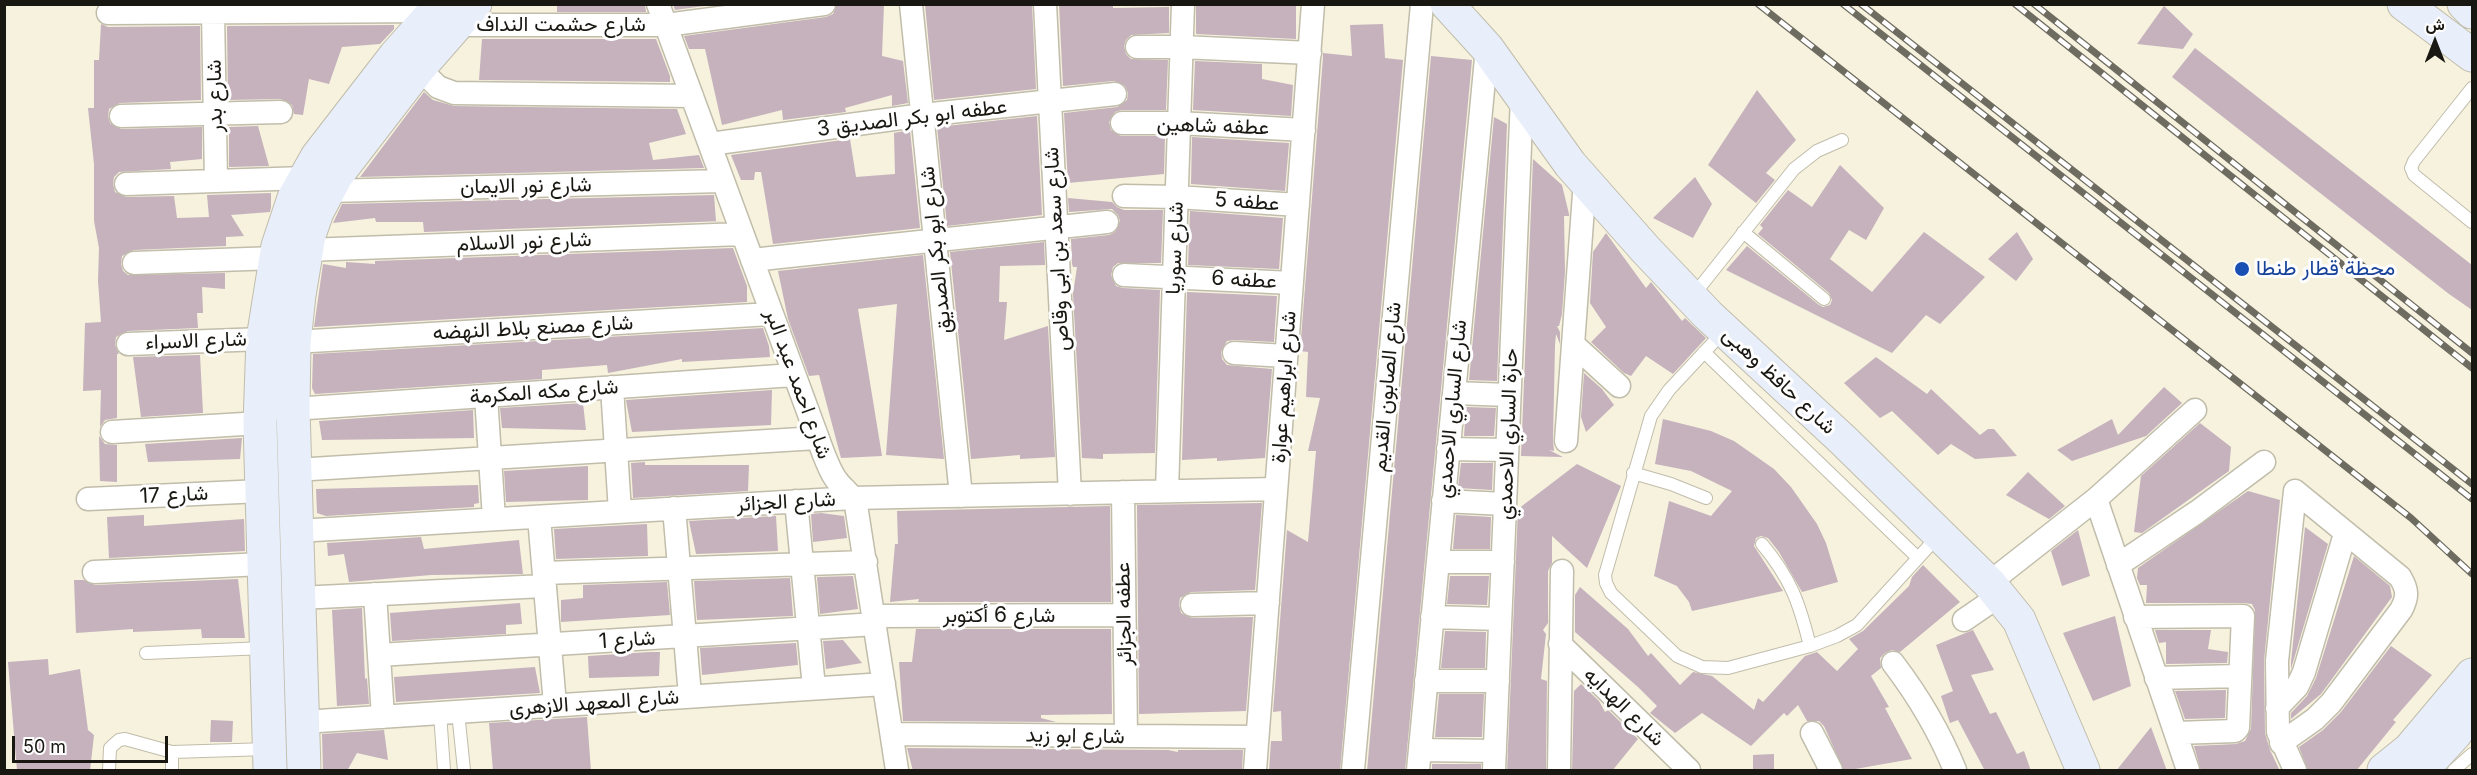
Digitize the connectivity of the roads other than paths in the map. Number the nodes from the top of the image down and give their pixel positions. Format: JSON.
{"nodes":[{"id":1,"x":824,"y":4,"type":"edge"},
{"id":2,"x":911,"y":4,"type":"edge"},
{"id":3,"x":1045,"y":4,"type":"edge"},
{"id":4,"x":1183,"y":4,"type":"edge"},
{"id":5,"x":1313,"y":4,"type":"edge"},
{"id":6,"x":1422,"y":4,"type":"edge"},
{"id":7,"x":2404,"y":4,"type":"edge"},
{"id":8,"x":2464,"y":4,"type":"edge"},
{"id":9,"x":452,"y":11,"type":"edge"},
{"id":10,"x":213,"y":12,"type":"junction"},
{"id":11,"x":2472,"y":12,"type":"edge"},
{"id":12,"x":108,"y":13,"type":"dead end"},
{"id":13,"x":662,"y":15,"type":"edge"},
{"id":14,"x":1464,"y":21,"type":"edge"},
{"id":15,"x":1182,"y":46,"type":"junction"},
{"id":16,"x":1137,"y":47,"type":"dead end"},
{"id":17,"x":1310,"y":53,"type":"junction"},
{"id":18,"x":2472,"y":55,"type":"edge"},
{"id":19,"x":419,"y":68,"type":"junction"},
{"id":20,"x":2472,"y":88,"type":"edge"},
{"id":21,"x":1115,"y":94,"type":"dead end"},
{"id":22,"x":692,"y":96,"type":"junction"},
{"id":23,"x":1522,"y":97,"type":"junction"},
{"id":24,"x":1050,"y":101,"type":"junction"},
{"id":25,"x":281,"y":112,"type":"dead end"},
{"id":26,"x":215,"y":114,"type":"junction"},
{"id":27,"x":923,"y":115,"type":"junction"},
{"id":28,"x":121,"y":116,"type":"dead end"},
{"id":29,"x":1122,"y":123,"type":"dead end"},
{"id":30,"x":1179,"y":123,"type":"junction"},
{"id":31,"x":1304,"y":130,"type":"junction"},
{"id":32,"x":1842,"y":140,"type":"dead end"},
{"id":33,"x":710,"y":144,"type":"junction"},
{"id":34,"x":216,"y":180,"type":"junction"},
{"id":35,"x":1585,"y":180,"type":"junction"},
{"id":36,"x":723,"y":181,"type":"junction"},
{"id":37,"x":126,"y":184,"type":"dead end"},
{"id":38,"x":317,"y":184,"type":"junction"},
{"id":39,"x":1124,"y":196,"type":"dead end"},
{"id":40,"x":1177,"y":197,"type":"junction"},
{"id":41,"x":1298,"y":205,"type":"junction"},
{"id":42,"x":1107,"y":222,"type":"dead end"},
{"id":43,"x":2472,"y":222,"type":"edge"},
{"id":44,"x":1056,"y":227,"type":"junction"},
{"id":45,"x":1743,"y":232,"type":"junction"},
{"id":46,"x":742,"y":234,"type":"junction"},
{"id":47,"x":935,"y":240,"type":"junction"},
{"id":48,"x":291,"y":254,"type":"junction"},
{"id":49,"x":752,"y":261,"type":"junction"},
{"id":50,"x":134,"y":263,"type":"dead end"},
{"id":51,"x":1124,"y":275,"type":"dead end"},
{"id":52,"x":1174,"y":276,"type":"junction"},
{"id":53,"x":1292,"y":283,"type":"junction"},
{"id":54,"x":1692,"y":298,"type":"junction"},
{"id":55,"x":1824,"y":299,"type":"dead end"},
{"id":56,"x":771,"y":314,"type":"junction"},
{"id":57,"x":279,"y":340,"type":"junction"},
{"id":58,"x":1715,"y":341,"type":"junction"},
{"id":59,"x":128,"y":344,"type":"dead end"},
{"id":60,"x":1573,"y":344,"type":"junction"},
{"id":61,"x":1234,"y":353,"type":"dead end"},
{"id":62,"x":1286,"y":356,"type":"junction"},
{"id":63,"x":794,"y":375,"type":"junction"},
{"id":64,"x":1619,"y":386,"type":"dead end"},
{"id":65,"x":612,"y":387,"type":"junction"},
{"id":66,"x":1454,"y":393,"type":"junction"},
{"id":67,"x":1509,"y":395,"type":"junction"},
{"id":68,"x":486,"y":396,"type":"junction"},
{"id":69,"x":293,"y":409,"type":"junction"},
{"id":70,"x":2195,"y":410,"type":"dead end"},
{"id":71,"x":260,"y":423,"type":"junction"},
{"id":72,"x":112,"y":432,"type":"dead end"},
{"id":73,"x":817,"y":438,"type":"junction"},
{"id":74,"x":1566,"y":441,"type":"dead end"},
{"id":75,"x":1449,"y":449,"type":"junction"},
{"id":76,"x":1507,"y":450,"type":"junction"},
{"id":77,"x":616,"y":451,"type":"junction"},
{"id":78,"x":490,"y":458,"type":"junction"},
{"id":79,"x":2264,"y":462,"type":"dead end"},
{"id":80,"x":295,"y":470,"type":"junction"},
{"id":81,"x":1633,"y":473,"type":"junction"},
{"id":82,"x":1276,"y":489,"type":"junction"},
{"id":83,"x":261,"y":491,"type":"junction"},
{"id":84,"x":1167,"y":491,"type":"junction"},
{"id":85,"x":1123,"y":492,"type":"junction"},
{"id":86,"x":1070,"y":494,"type":"junction"},
{"id":87,"x":961,"y":496,"type":"junction"},
{"id":88,"x":853,"y":498,"type":"junction"},
{"id":89,"x":1706,"y":498,"type":"dead end"},
{"id":90,"x":88,"y":499,"type":"dead end"},
{"id":91,"x":2096,"y":499,"type":"junction"},
{"id":92,"x":796,"y":501,"type":"junction"},
{"id":93,"x":1443,"y":501,"type":"junction"},
{"id":94,"x":1505,"y":504,"type":"junction"},
{"id":95,"x":674,"y":508,"type":"junction"},
{"id":96,"x":620,"y":512,"type":"junction"},
{"id":97,"x":539,"y":517,"type":"junction"},
{"id":98,"x":494,"y":519,"type":"junction"},
{"id":99,"x":297,"y":531,"type":"junction"},
{"id":100,"x":1940,"y":534,"type":"junction"},
{"id":101,"x":2345,"y":534,"type":"junction"},
{"id":102,"x":1762,"y":544,"type":"dead end"},
{"id":103,"x":1918,"y":558,"type":"junction"},
{"id":104,"x":866,"y":562,"type":"junction"},
{"id":105,"x":1438,"y":562,"type":"junction"},
{"id":106,"x":1503,"y":562,"type":"junction"},
{"id":107,"x":263,"y":564,"type":"junction"},
{"id":108,"x":802,"y":564,"type":"junction"},
{"id":109,"x":2118,"y":565,"type":"junction"},
{"id":110,"x":679,"y":569,"type":"junction"},
{"id":111,"x":1562,"y":571,"type":"dead end"},
{"id":112,"x":94,"y":573,"type":"dead end"},
{"id":113,"x":544,"y":579,"type":"junction"},
{"id":114,"x":1994,"y":589,"type":"junction"},
{"id":115,"x":375,"y":594,"type":"junction"},
{"id":116,"x":299,"y":598,"type":"junction"},
{"id":117,"x":1268,"y":603,"type":"junction"},
{"id":118,"x":1192,"y":605,"type":"dead end"},
{"id":119,"x":1124,"y":615,"type":"junction"},
{"id":120,"x":1432,"y":618,"type":"junction"},
{"id":121,"x":2135,"y":618,"type":"junction"},
{"id":122,"x":1500,"y":619,"type":"junction"},
{"id":123,"x":875,"y":620,"type":"junction"},
{"id":124,"x":1964,"y":620,"type":"dead end"},
{"id":125,"x":808,"y":628,"type":"junction"},
{"id":126,"x":685,"y":636,"type":"junction"},
{"id":127,"x":549,"y":645,"type":"junction"},
{"id":128,"x":1560,"y":645,"type":"junction"},
{"id":129,"x":1810,"y":646,"type":"junction"},
{"id":130,"x":300,"y":647,"type":"junction"},
{"id":131,"x":266,"y":648,"type":"junction"},
{"id":132,"x":146,"y":653,"type":"dead end"},
{"id":133,"x":379,"y":655,"type":"junction"},
{"id":134,"x":1893,"y":663,"type":"dead end"},
{"id":135,"x":2472,"y":675,"type":"edge"},
{"id":136,"x":2240,"y":676,"type":"junction"},
{"id":137,"x":2156,"y":678,"type":"junction"},
{"id":138,"x":1426,"y":681,"type":"junction"},
{"id":139,"x":1498,"y":681,"type":"junction"},
{"id":140,"x":884,"y":684,"type":"junction"},
{"id":141,"x":814,"y":688,"type":"junction"},
{"id":142,"x":690,"y":696,"type":"junction"},
{"id":143,"x":555,"y":705,"type":"junction"},
{"id":144,"x":2277,"y":708,"type":"junction"},
{"id":145,"x":2472,"y":710,"type":"edge"},
{"id":146,"x":449,"y":712,"type":"junction"},
{"id":147,"x":383,"y":717,"type":"junction"},
{"id":148,"x":303,"y":722,"type":"junction"},
{"id":149,"x":1812,"y":733,"type":"dead end"},
{"id":150,"x":2176,"y":733,"type":"junction"},
{"id":151,"x":893,"y":734,"type":"junction"},
{"id":152,"x":1126,"y":736,"type":"junction"},
{"id":153,"x":1257,"y":737,"type":"junction"},
{"id":154,"x":2281,"y":743,"type":"junction"},
{"id":155,"x":172,"y":752,"type":"junction"},
{"id":156,"x":2472,"y":754,"type":"edge"},
{"id":157,"x":269,"y":760,"type":"edge"},
{"id":158,"x":1419,"y":760,"type":"edge"},
{"id":159,"x":1495,"y":761,"type":"edge"},
{"id":160,"x":1948,"y":769,"type":"edge"},
{"id":161,"x":109,"y":771,"type":"edge"},
{"id":162,"x":172,"y":771,"type":"edge"},
{"id":163,"x":304,"y":771,"type":"edge"},
{"id":164,"x":444,"y":771,"type":"edge"},
{"id":165,"x":464,"y":771,"type":"edge"},
{"id":166,"x":897,"y":771,"type":"edge"},
{"id":167,"x":1255,"y":771,"type":"edge"},
{"id":168,"x":1353,"y":771,"type":"edge"},
{"id":169,"x":1559,"y":771,"type":"edge"},
{"id":170,"x":1689,"y":771,"type":"edge"},
{"id":171,"x":1831,"y":771,"type":"edge"},
{"id":172,"x":2084,"y":771,"type":"edge"},
{"id":173,"x":2188,"y":771,"type":"edge"},
{"id":174,"x":2295,"y":771,"type":"edge"},
{"id":175,"x":2384,"y":771,"type":"edge"},
{"id":176,"x":2422,"y":771,"type":"edge"},
{"id":177,"x":2454,"y":771,"type":"edge"}],
"edges":[{"from":1,"to":13,"type":"street","name":"شارع حشمت النداف"},
{"from":2,"to":27,"type":"street","name":"شارع ابو بكر الصديق"},
{"from":3,"to":24,"type":"street","name":"شارع سعد بن ابى وقاص"},
{"from":4,"to":15,"type":"street","name":"شارع سوريا"},
{"from":5,"to":17,"type":"street","name":"شارع ابراهيم عوارة"},
{"from":6,"to":168,"type":"street","name":"شارع الصابون القديم"},
{"from":7,"to":18,"type":"main road"},
{"from":8,"to":11,"type":"main road"},
{"from":9,"to":10,"type":"street","name":"شارع حشمت النداف"},
{"from":9,"to":13,"type":"street","name":"شارع حشمت النداف"},
{"from":9,"to":19,"type":"main road"},
{"from":9,"to":38,"type":"main road"},
{"from":10,"to":12,"type":"street","name":"شارع حشمت النداف"},
{"from":10,"to":26,"type":"street","name":"شارع بدر"},
{"from":13,"to":22,"type":"street","name":"شارع احمد عبد البر"},
{"from":14,"to":23,"type":"main road","name":"شارع حافظ وهبى"},
{"from":14,"to":66,"type":"street","name":"شارع الساري الاحمدي"},
{"from":15,"to":16,"type":"street"},
{"from":15,"to":17,"type":"street"},
{"from":15,"to":30,"type":"street","name":"شارع سوريا"},
{"from":17,"to":31,"type":"street","name":"شارع ابراهيم عوارة"},
{"from":19,"to":22,"type":"street"},
{"from":19,"to":38,"type":"main road"},
{"from":20,"to":43,"type":"lane"},
{"from":21,"to":24,"type":"street","name":"عطفه ابو بكر الصديق 3"},
{"from":22,"to":33,"type":"street","name":"شارع احمد عبد البر"},
{"from":23,"to":35,"type":"main road","name":"شارع حافظ وهبى"},
{"from":23,"to":67,"type":"street","name":"حارة الساري الاحمدي"},
{"from":24,"to":27,"type":"street","name":"عطفه ابو بكر الصديق 3"},
{"from":24,"to":44,"type":"street","name":"شارع سعد بن ابى وقاص"},
{"from":25,"to":26,"type":"street"},
{"from":26,"to":28,"type":"street"},
{"from":26,"to":34,"type":"street","name":"شارع بدر"},
{"from":27,"to":33,"type":"street","name":"عطفه ابو بكر الصديق 3"},
{"from":27,"to":47,"type":"street","name":"شارع ابو بكر الصديق"},
{"from":29,"to":30,"type":"street","name":"عطفه شاهين"},
{"from":30,"to":31,"type":"street","name":"عطفه شاهين"},
{"from":30,"to":40,"type":"street","name":"شارع سوريا"},
{"from":31,"to":41,"type":"street","name":"شارع ابراهيم عوارة"},
{"from":32,"to":45,"type":"lane"},
{"from":33,"to":36,"type":"street","name":"شارع احمد عبد البر"},
{"from":34,"to":37,"type":"street","name":"شارع نور الايمان"},
{"from":34,"to":38,"type":"street","name":"شارع نور الايمان"},
{"from":35,"to":54,"type":"main road","name":"شارع حافظ وهبى"},
{"from":35,"to":60,"type":"street"},
{"from":36,"to":38,"type":"street","name":"شارع نور الايمان"},
{"from":36,"to":46,"type":"street","name":"شارع احمد عبد البر"},
{"from":38,"to":48,"type":"main road"},
{"from":39,"to":40,"type":"street","name":"عطفه 5"},
{"from":40,"to":41,"type":"street","name":"عطفه 5"},
{"from":40,"to":52,"type":"street","name":"شارع سوريا"},
{"from":41,"to":53,"type":"street","name":"شارع ابراهيم عوارة"},
{"from":42,"to":44,"type":"street"},
{"from":44,"to":47,"type":"street"},
{"from":44,"to":86,"type":"street","name":"شارع سعد بن ابى وقاص"},
{"from":45,"to":54,"type":"lane"},
{"from":45,"to":55,"type":"lane"},
{"from":46,"to":48,"type":"street","name":"شارع نور الاسلام"},
{"from":46,"to":49,"type":"street","name":"شارع احمد عبد البر"},
{"from":47,"to":49,"type":"street"},
{"from":47,"to":87,"type":"street","name":"شارع ابو بكر الصديق"},
{"from":48,"to":50,"type":"street","name":"شارع نور الاسلام"},
{"from":48,"to":57,"type":"main road"},
{"from":49,"to":56,"type":"street","name":"شارع احمد عبد البر"},
{"from":51,"to":52,"type":"street","name":"عطفه 6"},
{"from":52,"to":53,"type":"street","name":"عطفه 6"},
{"from":52,"to":84,"type":"street","name":"شارع سوريا"},
{"from":53,"to":62,"type":"street","name":"شارع ابراهيم عوارة"},
{"from":54,"to":58,"type":"main road","name":"شارع حافظ وهبى"},
{"from":56,"to":57,"type":"street","name":"شارع مصنع بلاط النهضه"},
{"from":56,"to":63,"type":"street","name":"شارع احمد عبد البر"},
{"from":57,"to":59,"type":"street","name":"شارع الاسراء"},
{"from":57,"to":69,"type":"main road"},
{"from":57,"to":71,"type":"main road"},
{"from":58,"to":81,"type":"lane"},
{"from":58,"to":100,"type":"main road","name":"شارع حافظ وهبى"},
{"from":58,"to":103,"type":"lane"},
{"from":60,"to":64,"type":"street"},
{"from":60,"to":74,"type":"street"},
{"from":61,"to":62,"type":"street"},
{"from":62,"to":82,"type":"street","name":"شارع ابراهيم عوارة"},
{"from":63,"to":65,"type":"street","name":"شارع مكه المكرمة"},
{"from":63,"to":73,"type":"street","name":"شارع احمد عبد البر"},
{"from":65,"to":68,"type":"street","name":"شارع مكه المكرمة"},
{"from":65,"to":77,"type":"street"},
{"from":66,"to":67,"type":"street"},
{"from":66,"to":75,"type":"street","name":"شارع الساري الاحمدي"},
{"from":67,"to":76,"type":"street","name":"حارة الساري الاحمدي"},
{"from":68,"to":69,"type":"street","name":"شارع مكه المكرمة"},
{"from":68,"to":78,"type":"street"},
{"from":69,"to":80,"type":"main road"},
{"from":70,"to":91,"type":"street"},
{"from":71,"to":72,"type":"street"},
{"from":71,"to":83,"type":"main road"},
{"from":73,"to":77,"type":"street"},
{"from":73,"to":88,"type":"street","name":"شارع احمد عبد البر"},
{"from":75,"to":76,"type":"street"},
{"from":75,"to":93,"type":"street","name":"شارع الساري الاحمدي"},
{"from":76,"to":94,"type":"street","name":"حارة الساري الاحمدي"},
{"from":77,"to":78,"type":"street"},
{"from":77,"to":96,"type":"street"},
{"from":78,"to":80,"type":"street"},
{"from":78,"to":98,"type":"street"},
{"from":79,"to":109,"type":"street"},
{"from":80,"to":99,"type":"main road"},
{"from":81,"to":89,"type":"lane"},
{"from":81,"to":129,"type":"lane"},
{"from":82,"to":84,"type":"street","name":"شارع الجزائر"},
{"from":82,"to":117,"type":"street","name":"شارع ابراهيم عوارة"},
{"from":83,"to":90,"type":"street","name":"شارع 17"},
{"from":83,"to":107,"type":"main road"},
{"from":84,"to":85,"type":"street","name":"شارع الجزائر"},
{"from":85,"to":86,"type":"street","name":"شارع الجزائر"},
{"from":85,"to":119,"type":"street","name":"عطفه الجزائر"},
{"from":86,"to":87,"type":"street","name":"شارع الجزائر"},
{"from":87,"to":88,"type":"street","name":"شارع الجزائر"},
{"from":88,"to":92,"type":"street","name":"شارع الجزائر"},
{"from":88,"to":104,"type":"street","name":"شارع احمد عبد البر"},
{"from":91,"to":109,"type":"street"},
{"from":91,"to":114,"type":"street"},
{"from":92,"to":95,"type":"street","name":"شارع الجزائر"},
{"from":92,"to":108,"type":"street"},
{"from":93,"to":94,"type":"street"},
{"from":93,"to":105,"type":"street","name":"شارع الساري الاحمدي"},
{"from":94,"to":106,"type":"street","name":"حارة الساري الاحمدي"},
{"from":95,"to":96,"type":"street","name":"شارع الجزائر"},
{"from":95,"to":110,"type":"street"},
{"from":96,"to":97,"type":"street","name":"شارع الجزائر"},
{"from":97,"to":98,"type":"street","name":"شارع الجزائر"},
{"from":97,"to":113,"type":"street"},
{"from":98,"to":99,"type":"street","name":"شارع الجزائر"},
{"from":99,"to":116,"type":"main road"},
{"from":100,"to":103,"type":"lane"},
{"from":100,"to":114,"type":"main road","name":"شارع حافظ وهبى"},
{"from":101,"to":144,"type":"street"},
{"from":101,"to":144,"type":"street"},
{"from":101,"to":154,"type":"street"},
{"from":102,"to":129,"type":"lane"},
{"from":103,"to":129,"type":"lane"},
{"from":104,"to":108,"type":"street"},
{"from":104,"to":123,"type":"street","name":"شارع احمد عبد البر"},
{"from":105,"to":106,"type":"street"},
{"from":105,"to":120,"type":"street","name":"شارع الساري الاحمدي"},
{"from":106,"to":122,"type":"street","name":"حارة الساري الاحمدي"},
{"from":107,"to":112,"type":"street"},
{"from":107,"to":131,"type":"main road"},
{"from":108,"to":110,"type":"street"},
{"from":108,"to":125,"type":"street"},
{"from":109,"to":121,"type":"street"},
{"from":110,"to":113,"type":"street"},
{"from":110,"to":126,"type":"street"},
{"from":111,"to":128,"type":"street"},
{"from":113,"to":115,"type":"street"},
{"from":113,"to":127,"type":"street"},
{"from":114,"to":124,"type":"street"},
{"from":114,"to":172,"type":"main road","name":"شارع حافظ وهبى"},
{"from":115,"to":116,"type":"street"},
{"from":115,"to":133,"type":"street"},
{"from":116,"to":130,"type":"main road"},
{"from":117,"to":118,"type":"street"},
{"from":117,"to":153,"type":"street","name":"شارع ابراهيم عوارة"},
{"from":119,"to":123,"type":"street","name":"شارع 6 أكتوبر"},
{"from":119,"to":152,"type":"street","name":"عطفه الجزائر"},
{"from":120,"to":122,"type":"street"},
{"from":120,"to":138,"type":"street","name":"شارع الساري الاحمدي"},
{"from":121,"to":136,"type":"street"},
{"from":121,"to":137,"type":"street"},
{"from":122,"to":139,"type":"street","name":"حارة الساري الاحمدي"},
{"from":123,"to":125,"type":"street","name":"شارع 1"},
{"from":123,"to":140,"type":"street","name":"شارع احمد عبد البر"},
{"from":125,"to":126,"type":"street","name":"شارع 1"},
{"from":125,"to":141,"type":"street"},
{"from":126,"to":127,"type":"street","name":"شارع 1"},
{"from":126,"to":142,"type":"street"},
{"from":127,"to":133,"type":"street","name":"شارع 1"},
{"from":127,"to":143,"type":"street"},
{"from":128,"to":169,"type":"street"},
{"from":128,"to":170,"type":"street","name":"شارع الهدايه"},
{"from":130,"to":131,"type":"main road"},
{"from":130,"to":148,"type":"main road"},
{"from":131,"to":132,"type":"lane"},
{"from":131,"to":157,"type":"main road"},
{"from":133,"to":147,"type":"street"},
{"from":134,"to":160,"type":"street"},
{"from":135,"to":175,"type":"main road"},
{"from":136,"to":137,"type":"street"},
{"from":136,"to":150,"type":"street"},
{"from":137,"to":150,"type":"street"},
{"from":138,"to":139,"type":"street"},
{"from":138,"to":158,"type":"street","name":"شارع الساري الاحمدي"},
{"from":139,"to":159,"type":"street","name":"حارة الساري الاحمدي"},
{"from":140,"to":141,"type":"street","name":"شارع المعهد الازهرى"},
{"from":140,"to":151,"type":"street","name":"شارع احمد عبد البر"},
{"from":141,"to":142,"type":"street","name":"شارع المعهد الازهرى"},
{"from":142,"to":143,"type":"street","name":"شارع المعهد الازهرى"},
{"from":143,"to":146,"type":"street","name":"شارع المعهد الازهرى"},
{"from":144,"to":154,"type":"street"},
{"from":145,"to":176,"type":"main road"},
{"from":146,"to":147,"type":"street","name":"شارع المعهد الازهرى"},
{"from":146,"to":164,"type":"lane"},
{"from":146,"to":165,"type":"lane"},
{"from":147,"to":148,"type":"street","name":"شارع المعهد الازهرى"},
{"from":148,"to":163,"type":"main road"},
{"from":149,"to":171,"type":"street"},
{"from":150,"to":173,"type":"street"},
{"from":151,"to":152,"type":"street","name":"شارع ابو زيد"},
{"from":151,"to":166,"type":"street","name":"شارع احمد عبد البر"},
{"from":152,"to":153,"type":"street","name":"شارع ابو زيد"},
{"from":153,"to":167,"type":"street","name":"شارع ابراهيم عوارة"},
{"from":154,"to":174,"type":"street"},
{"from":155,"to":157,"type":"lane"},
{"from":155,"to":161,"type":"lane"},
{"from":155,"to":162,"type":"lane"},
{"from":156,"to":177,"type":"lane"},
{"from":158,"to":159,"type":"street"}]}
